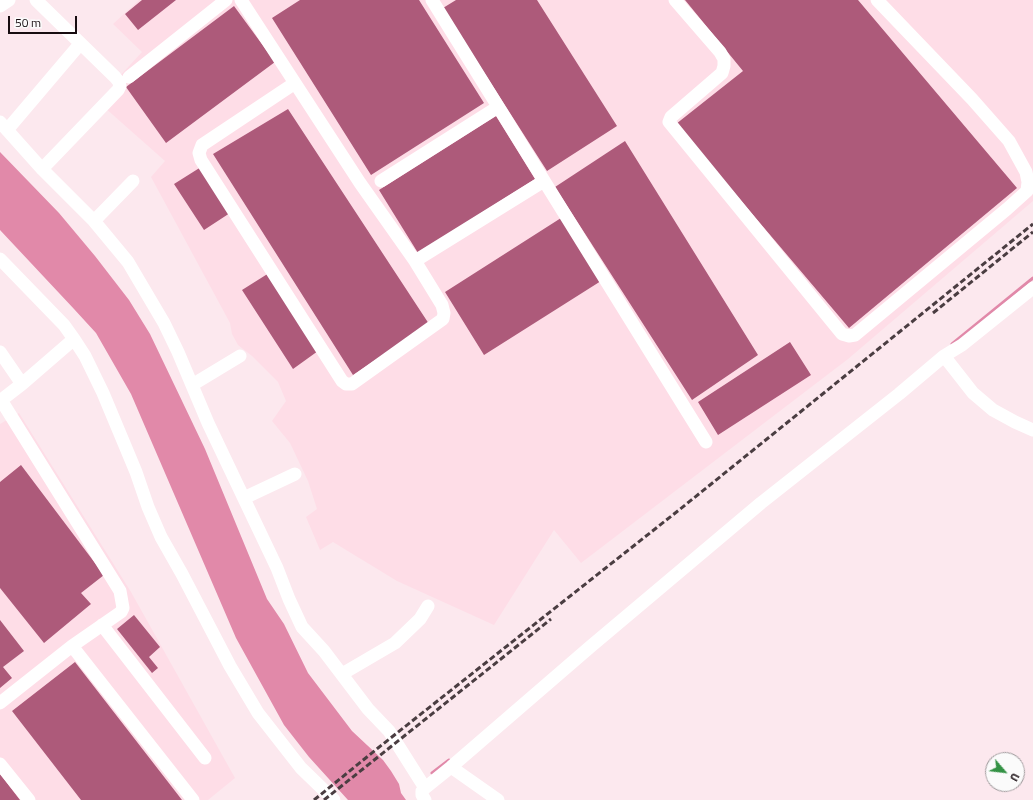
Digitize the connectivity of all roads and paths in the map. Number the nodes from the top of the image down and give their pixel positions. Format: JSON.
{"nodes":[{"id":1,"x":9,"y":0,"type":"edge"},
{"id":2,"x":36,"y":0,"type":"edge"},
{"id":3,"x":226,"y":0,"type":"edge"},
{"id":4,"x":432,"y":0,"type":"edge"},
{"id":5,"x":675,"y":0,"type":"edge"},
{"id":6,"x":877,"y":0,"type":"edge"},
{"id":7,"x":243,"y":1,"type":"edge"},
{"id":8,"x":0,"y":6,"type":"edge"},
{"id":9,"x":80,"y":44,"type":"junction"},
{"id":10,"x":129,"y":77,"type":"dead end"},
{"id":11,"x":295,"y":83,"type":"junction"},
{"id":12,"x":498,"y":107,"type":"junction"},
{"id":13,"x":4,"y":126,"type":"edge"},
{"id":14,"x":42,"y":169,"type":"junction"},
{"id":15,"x":133,"y":181,"type":"dead end"},
{"id":16,"x":381,"y":181,"type":"dead end"},
{"id":17,"x":544,"y":181,"type":"junction"},
{"id":18,"x":94,"y":221,"type":"junction"},
{"id":19,"x":0,"y":259,"type":"edge"},
{"id":20,"x":415,"y":261,"type":"junction"},
{"id":21,"x":1033,"y":288,"type":"edge"},
{"id":22,"x":74,"y":339,"type":"junction"},
{"id":23,"x":0,"y":352,"type":"edge"},
{"id":24,"x":240,"y":356,"type":"dead end"},
{"id":25,"x":944,"y":356,"type":"junction"},
{"id":26,"x":22,"y":384,"type":"junction"},
{"id":27,"x":192,"y":385,"type":"junction"},
{"id":28,"x":1,"y":400,"type":"edge"},
{"id":29,"x":1033,"y":430,"type":"edge"},
{"id":30,"x":706,"y":442,"type":"dead end"},
{"id":31,"x":295,"y":474,"type":"dead end"},
{"id":32,"x":244,"y":498,"type":"junction"},
{"id":33,"x":428,"y":606,"type":"dead end"},
{"id":34,"x":102,"y":625,"type":"junction"},
{"id":35,"x":72,"y":646,"type":"junction"},
{"id":36,"x":342,"y":674,"type":"junction"},
{"id":37,"x":0,"y":703,"type":"edge"},
{"id":38,"x":204,"y":758,"type":"dead end"},
{"id":39,"x":0,"y":764,"type":"edge"},
{"id":40,"x":451,"y":767,"type":"junction"},
{"id":41,"x":421,"y":796,"type":"edge"},
{"id":42,"x":29,"y":800,"type":"edge"},
{"id":43,"x":193,"y":800,"type":"edge"},
{"id":44,"x":334,"y":800,"type":"edge"},
{"id":45,"x":498,"y":800,"type":"edge"}],
"edges":[{"from":1,"to":8,"type":"street"},
{"from":2,"to":9,"type":"street"},
{"from":3,"to":10,"type":"street"},
{"from":4,"to":12,"type":"street"},
{"from":5,"to":6,"type":"street"},
{"from":7,"to":11,"type":"street"},
{"from":9,"to":13,"type":"street"},
{"from":9,"to":14,"type":"street"},
{"from":11,"to":20,"type":"street"},
{"from":11,"to":20,"type":"street"},
{"from":12,"to":16,"type":"street"},
{"from":12,"to":17,"type":"street"},
{"from":13,"to":14,"type":"street"},
{"from":14,"to":18,"type":"street"},
{"from":15,"to":18,"type":"street"},
{"from":17,"to":20,"type":"street"},
{"from":17,"to":30,"type":"street"},
{"from":18,"to":27,"type":"street"},
{"from":19,"to":22,"type":"street"},
{"from":21,"to":25,"type":"street"},
{"from":22,"to":26,"type":"street"},
{"from":22,"to":44,"type":"street"},
{"from":23,"to":26,"type":"street"},
{"from":24,"to":27,"type":"street"},
{"from":25,"to":29,"type":"street"},
{"from":25,"to":40,"type":"street"},
{"from":26,"to":28,"type":"street"},
{"from":27,"to":32,"type":"street"},
{"from":28,"to":34,"type":"street"},
{"from":31,"to":32,"type":"street"},
{"from":32,"to":36,"type":"street"},
{"from":33,"to":36,"type":"street"},
{"from":34,"to":35,"type":"street"},
{"from":34,"to":38,"type":"street"},
{"from":35,"to":37,"type":"street"},
{"from":35,"to":43,"type":"street"},
{"from":36,"to":41,"type":"street"},
{"from":39,"to":42,"type":"street"},
{"from":40,"to":41,"type":"street"},
{"from":40,"to":45,"type":"street"}]}
